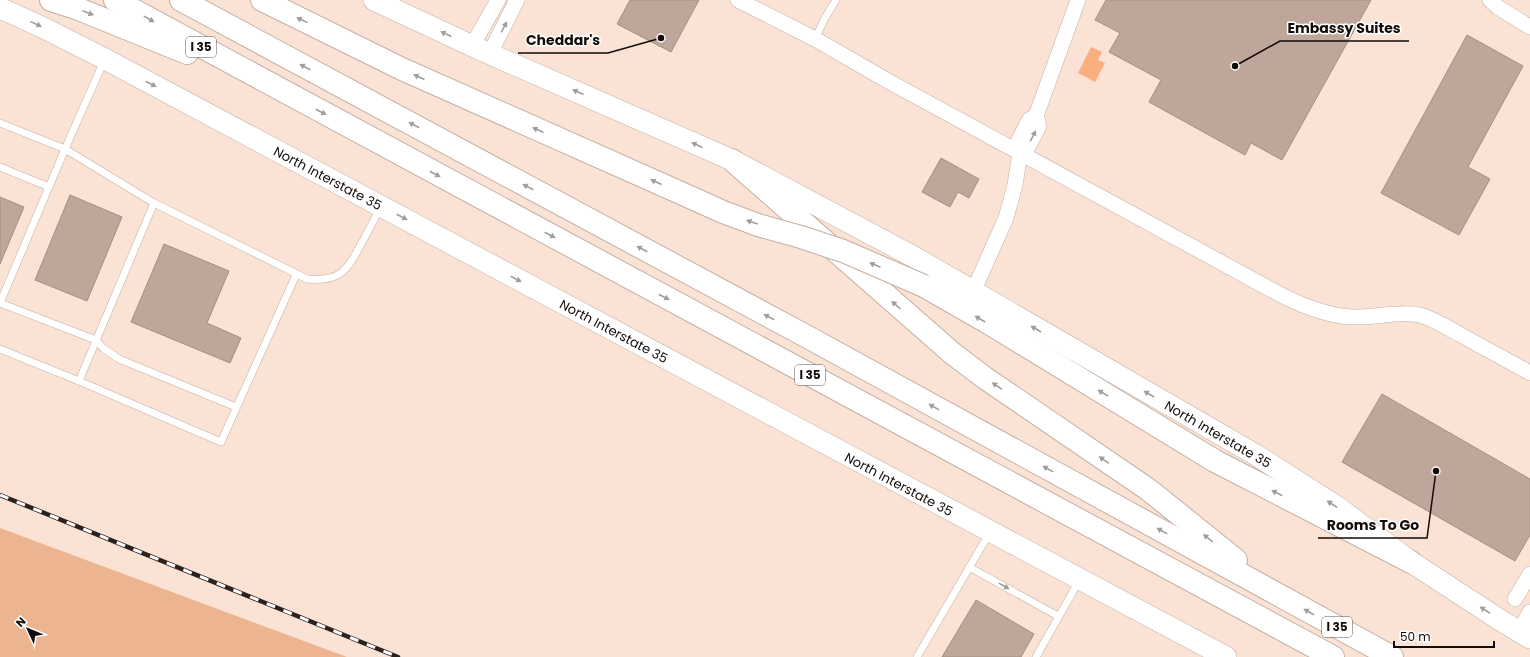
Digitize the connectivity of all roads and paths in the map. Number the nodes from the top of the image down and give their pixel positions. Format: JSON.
{"nodes":[{"id":1,"x":51,"y":0,"type":"edge"},
{"id":2,"x":115,"y":0,"type":"edge"},
{"id":3,"x":181,"y":0,"type":"edge"},
{"id":4,"x":262,"y":0,"type":"edge"},
{"id":5,"x":374,"y":0,"type":"edge"},
{"id":6,"x":498,"y":0,"type":"edge"},
{"id":7,"x":518,"y":0,"type":"edge"},
{"id":8,"x":738,"y":0,"type":"edge"},
{"id":9,"x":836,"y":0,"type":"edge"},
{"id":10,"x":1078,"y":0,"type":"edge"},
{"id":11,"x":1490,"y":0,"type":"edge"},
{"id":12,"x":0,"y":8,"type":"edge"},
{"id":13,"x":1530,"y":27,"type":"edge"},
{"id":14,"x":815,"y":39,"type":"junction"},
{"id":15,"x":481,"y":50,"type":"junction"},
{"id":16,"x":105,"y":59,"type":"junction"},
{"id":17,"x":287,"y":94,"type":"junction"},
{"id":18,"x":0,"y":123,"type":"edge"},
{"id":19,"x":65,"y":149,"type":"junction"},
{"id":20,"x":1020,"y":152,"type":"junction"},
{"id":21,"x":732,"y":160,"type":"junction"},
{"id":22,"x":0,"y":167,"type":"edge"},
{"id":23,"x":49,"y":187,"type":"junction"},
{"id":24,"x":154,"y":203,"type":"junction"},
{"id":25,"x":381,"y":206,"type":"junction"},
{"id":26,"x":296,"y":275,"type":"junction"},
{"id":27,"x":973,"y":292,"type":"junction"},
{"id":28,"x":0,"y":303,"type":"edge"},
{"id":29,"x":96,"y":340,"type":"junction"},
{"id":30,"x":0,"y":349,"type":"edge"},
{"id":31,"x":1530,"y":373,"type":"edge"},
{"id":32,"x":79,"y":381,"type":"junction"},
{"id":33,"x":236,"y":407,"type":"junction"},
{"id":34,"x":990,"y":532,"type":"junction"},
{"id":35,"x":1411,"y":562,"type":"junction"},
{"id":36,"x":969,"y":567,"type":"junction"},
{"id":37,"x":1530,"y":574,"type":"edge"},
{"id":38,"x":1080,"y":580,"type":"junction"},
{"id":39,"x":1282,"y":597,"type":"junction"},
{"id":40,"x":1515,"y":599,"type":"dead end"},
{"id":41,"x":1530,"y":612,"type":"edge"},
{"id":42,"x":1058,"y":616,"type":"junction"},
{"id":43,"x":1524,"y":635,"type":"edge"},
{"id":44,"x":917,"y":657,"type":"edge"},
{"id":45,"x":1036,"y":657,"type":"edge"},
{"id":46,"x":1226,"y":657,"type":"edge"},
{"id":47,"x":1333,"y":657,"type":"edge"},
{"id":48,"x":1392,"y":657,"type":"edge"}],
"edges":[{"from":1,"to":17,"type":"highway","one_way":true},
{"from":2,"to":17,"type":"highway","number":"I 35","one_way":true},
{"from":39,"to":3,"type":"highway","number":"I 35","one_way":true},
{"from":35,"to":4,"type":"highway","one_way":true,"bridge":true},
{"from":15,"to":5,"type":"main road","name":"North Interstate 35","one_way":true},
{"from":6,"to":15,"type":"street"},
{"from":15,"to":7,"type":"street","one_way":true},
{"from":8,"to":14,"type":"street"},
{"from":9,"to":14,"type":"lane"},
{"from":10,"to":20,"type":"street"},
{"from":11,"to":13,"type":"street"},
{"from":12,"to":16,"type":"main road","name":"North Interstate 35","one_way":true},
{"from":14,"to":20,"type":"street"},
{"from":21,"to":15,"type":"main road","name":"North Interstate 35","one_way":true},
{"from":16,"to":19,"type":"lane"},
{"from":16,"to":25,"type":"main road","name":"North Interstate 35","one_way":true},
{"from":17,"to":47,"type":"highway","number":"I 35","one_way":true},
{"from":18,"to":19,"type":"lane"},
{"from":19,"to":23,"type":"lane"},
{"from":19,"to":24,"type":"lane"},
{"from":20,"to":27,"type":"street"},
{"from":20,"to":31,"type":"street"},
{"from":21,"to":27,"type":"main road","name":"North Interstate 35"},
{"from":39,"to":21,"type":"highway","one_way":true},
{"from":22,"to":23,"type":"lane"},
{"from":23,"to":28,"type":"lane"},
{"from":24,"to":26,"type":"lane"},
{"from":24,"to":29,"type":"lane"},
{"from":25,"to":26,"type":"lane"},
{"from":25,"to":34,"type":"main road","name":"North Interstate 35","one_way":true},
{"from":26,"to":33,"type":"lane"},
{"from":35,"to":27,"type":"main road","name":"North Interstate 35","one_way":true},
{"from":28,"to":29,"type":"lane"},
{"from":29,"to":32,"type":"lane"},
{"from":29,"to":33,"type":"lane"},
{"from":30,"to":32,"type":"lane"},
{"from":32,"to":33,"type":"lane"},
{"from":34,"to":36,"type":"lane"},
{"from":34,"to":38,"type":"main road","name":"North Interstate 35"},
{"from":43,"to":35,"type":"main road","name":"North Interstate 35","one_way":true},
{"from":36,"to":42,"type":"lane","one_way":true},
{"from":36,"to":44,"type":"lane"},
{"from":37,"to":40,"type":"street"},
{"from":38,"to":42,"type":"lane"},
{"from":38,"to":46,"type":"main road","name":"North Interstate 35"},
{"from":48,"to":39,"type":"highway","number":"I 35","one_way":true},
{"from":41,"to":43,"type":"street"},
{"from":42,"to":45,"type":"lane"}]}
